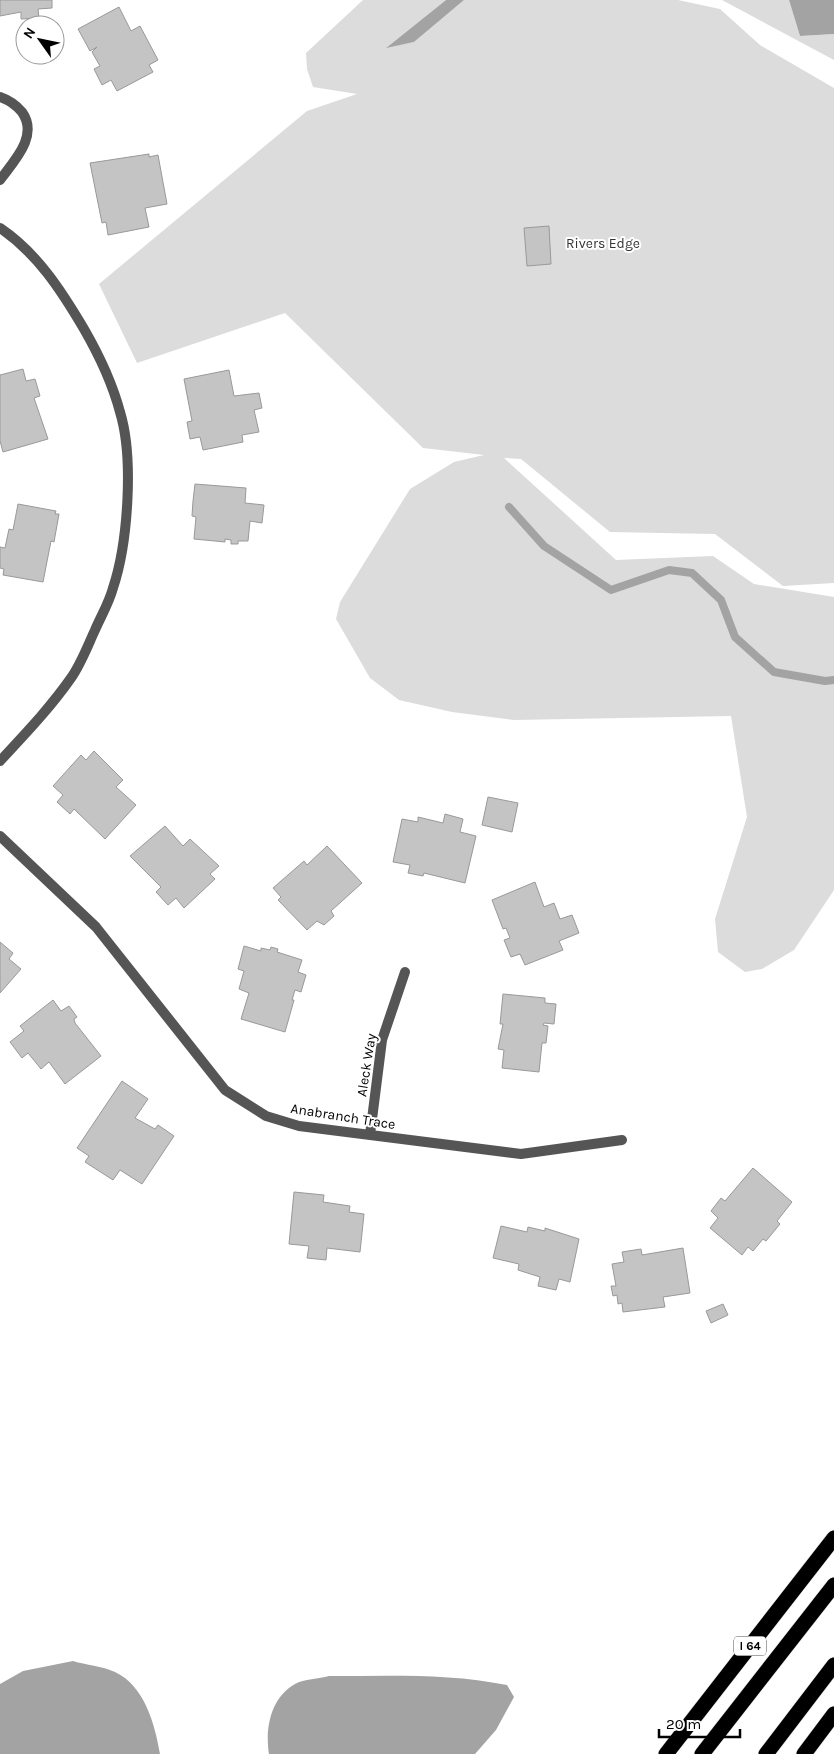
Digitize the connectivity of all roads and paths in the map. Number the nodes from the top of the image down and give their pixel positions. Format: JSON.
{"nodes":[{"id":1,"x":0,"y":98,"type":"edge"},
{"id":2,"x":0,"y":180,"type":"edge"},
{"id":3,"x":0,"y":228,"type":"edge"},
{"id":4,"x":0,"y":761,"type":"edge"},
{"id":5,"x":0,"y":836,"type":"edge"},
{"id":6,"x":405,"y":972,"type":"dead end"},
{"id":7,"x":370,"y":1135,"type":"junction"},
{"id":8,"x":622,"y":1140,"type":"dead end"},
{"id":9,"x":834,"y":1538,"type":"edge"},
{"id":10,"x":834,"y":1585,"type":"edge"},
{"id":11,"x":834,"y":1665,"type":"edge"},
{"id":12,"x":834,"y":1714,"type":"edge"},
{"id":13,"x":666,"y":1754,"type":"edge"},
{"id":14,"x":702,"y":1754,"type":"edge"},
{"id":15,"x":766,"y":1754,"type":"edge"},
{"id":16,"x":804,"y":1754,"type":"edge"}],
"edges":[{"from":1,"to":2,"type":"street"},
{"from":3,"to":4,"type":"street"},
{"from":5,"to":7,"type":"street","name":"Anabranch Trace"},
{"from":6,"to":7,"type":"street","name":"Aleck Way"},
{"from":7,"to":8,"type":"street","name":"Anabranch Trace"},
{"from":9,"to":13,"type":"highway","number":"I 64"},
{"from":10,"to":14,"type":"highway"},
{"from":11,"to":15,"type":"highway"},
{"from":12,"to":16,"type":"highway"}]}
